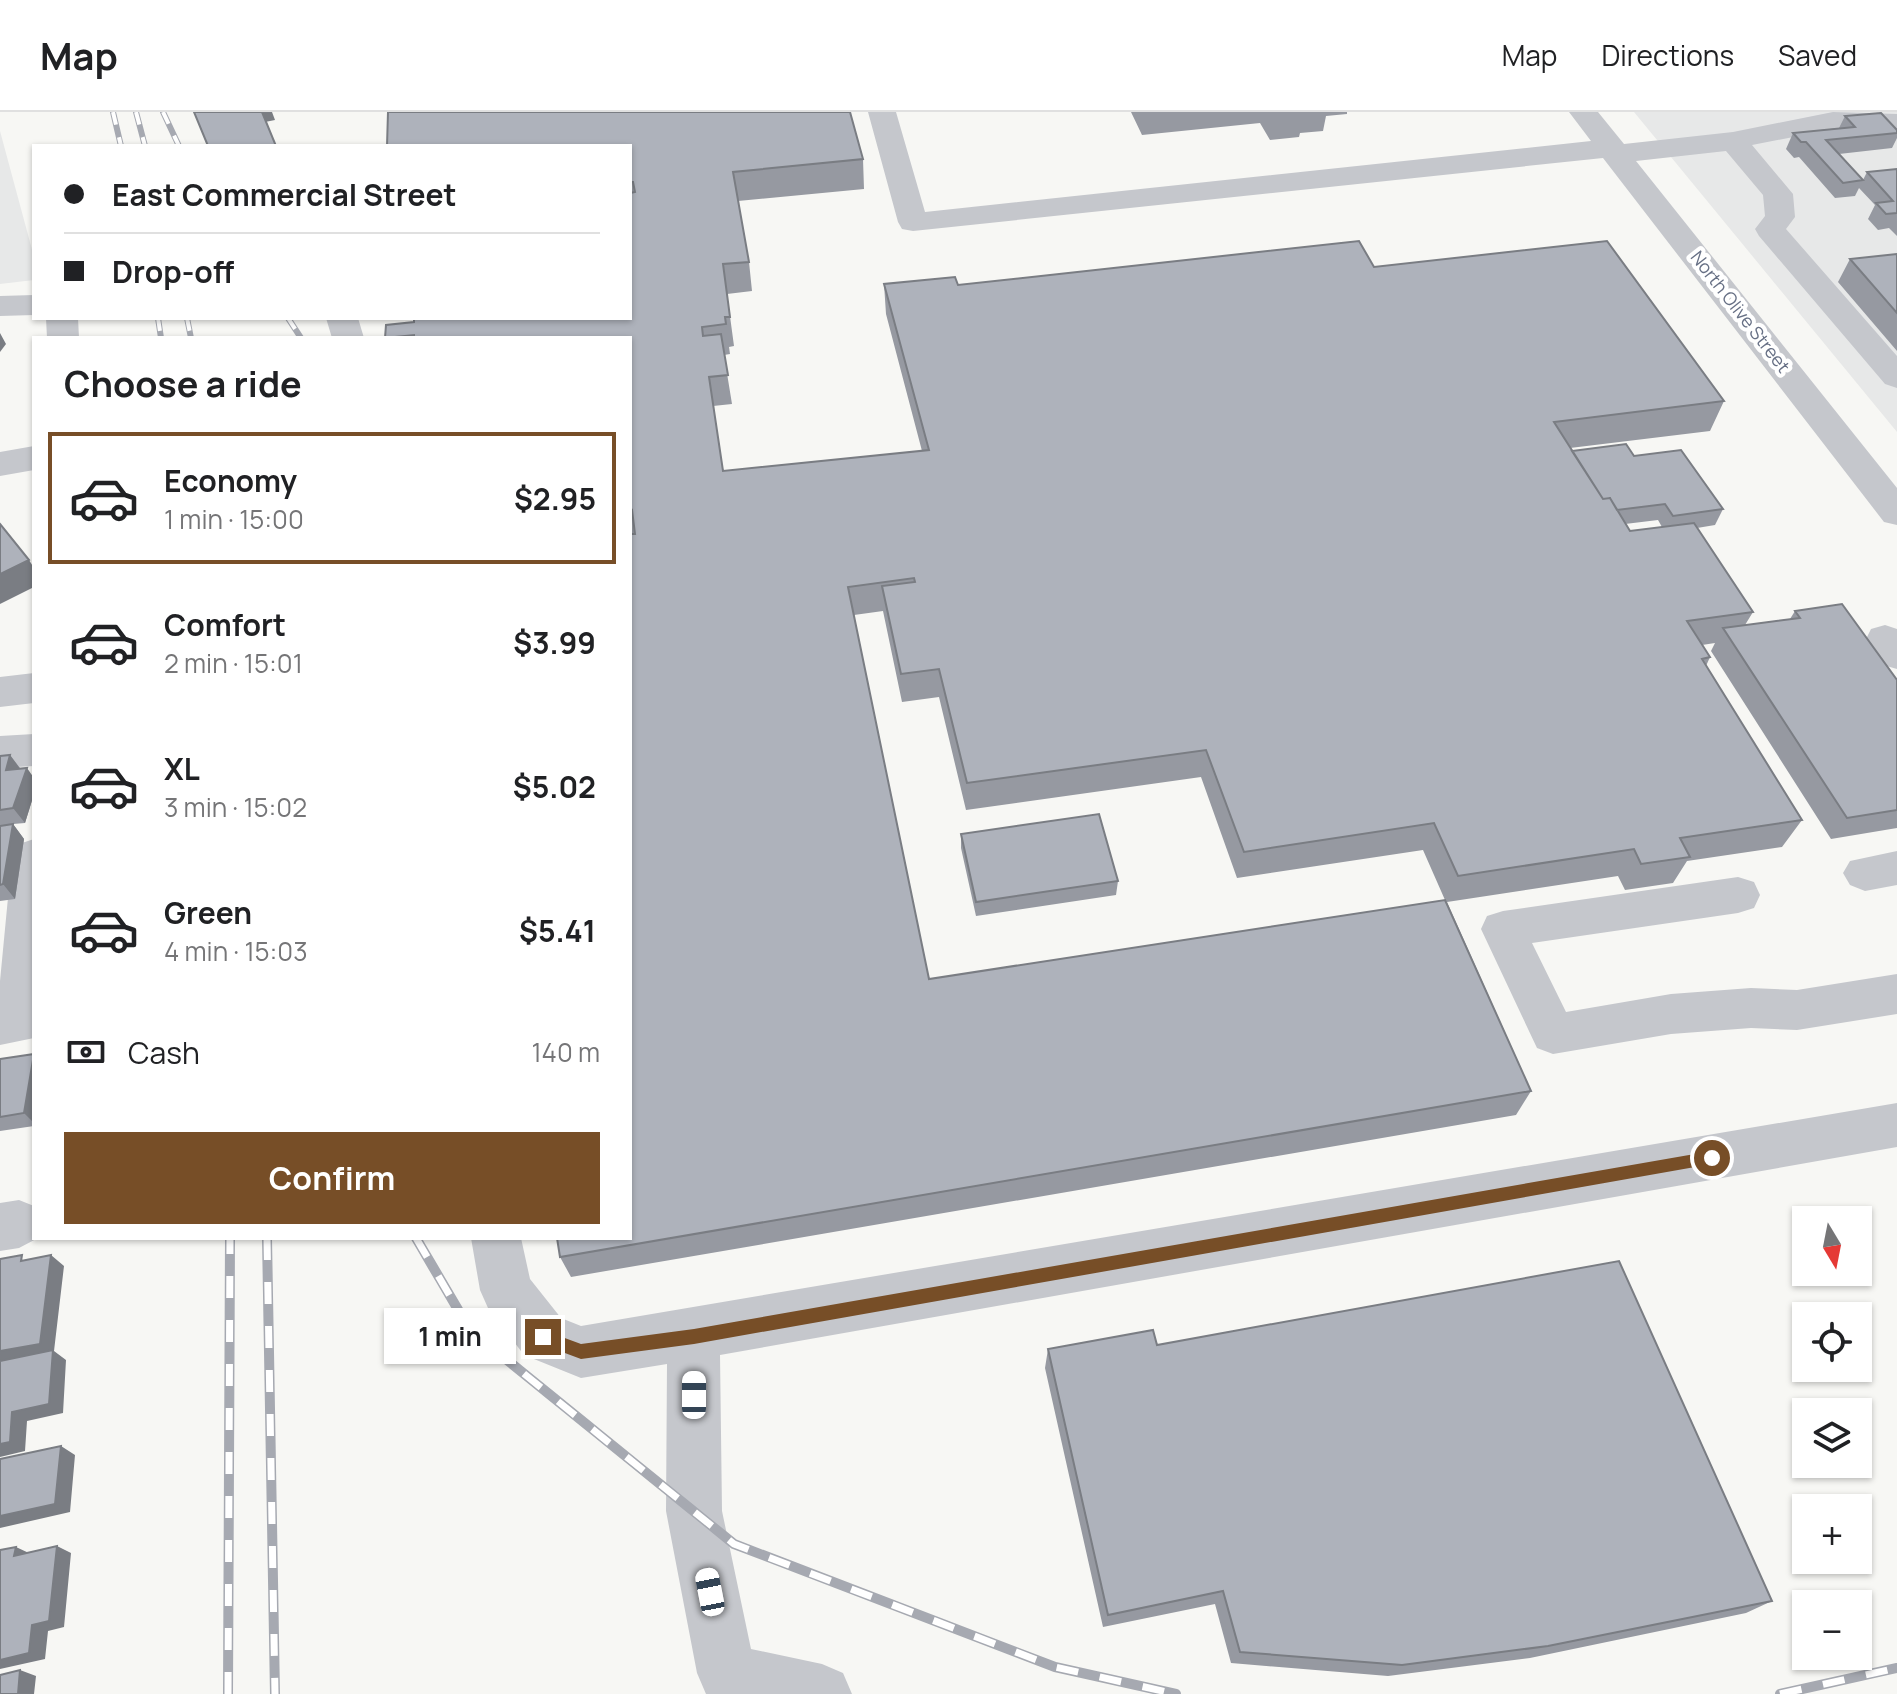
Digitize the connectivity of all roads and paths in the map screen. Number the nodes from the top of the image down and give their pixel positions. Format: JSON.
{"nodes":[{"id":1,"x":882,"y":112,"type":"edge"},
{"id":2,"x":1583,"y":112,"type":"edge"},
{"id":3,"x":1897,"y":123,"type":"edge"},
{"id":4,"x":1733,"y":141,"type":"junction"},
{"id":5,"x":1614,"y":151,"type":"junction"},
{"id":6,"x":32,"y":305,"type":"edge"},
{"id":7,"x":0,"y":306,"type":"edge"},
{"id":8,"x":1897,"y":377,"type":"edge"},
{"id":9,"x":32,"y":458,"type":"edge"},
{"id":10,"x":0,"y":464,"type":"edge"},
{"id":11,"x":1897,"y":513,"type":"edge"},
{"id":12,"x":32,"y":688,"type":"edge"},
{"id":13,"x":0,"y":692,"type":"edge"},
{"id":14,"x":32,"y":750,"type":"edge"},
{"id":15,"x":0,"y":752,"type":"edge"},
{"id":16,"x":32,"y":878,"type":"edge"},
{"id":17,"x":1738,"y":895,"type":"dead end"},
{"id":18,"x":1897,"y":994,"type":"edge"},
{"id":19,"x":0,"y":1025,"type":"edge"},
{"id":20,"x":1897,"y":1125,"type":"edge"},
{"id":21,"x":496,"y":1240,"type":"edge"},
{"id":22,"x":694,"y":1336,"type":"junction"},
{"id":23,"x":749,"y":1686,"type":"edge"},
{"id":24,"x":822,"y":1694,"type":"edge"}],
"edges":[{"from":1,"to":5,"type":"street"},
{"from":2,"to":5,"type":"street","name":"North Olive Street"},
{"from":3,"to":4,"type":"street"},
{"from":4,"to":5,"type":"street"},
{"from":4,"to":8,"type":"street"},
{"from":5,"to":11,"type":"street","name":"North Olive Street"},
{"from":6,"to":7,"type":"street"},
{"from":9,"to":10,"type":"street"},
{"from":12,"to":13,"type":"street"},
{"from":14,"to":15,"type":"street"},
{"from":16,"to":19,"type":"street"},
{"from":17,"to":18,"type":"street"},
{"from":20,"to":22,"type":"street"},
{"from":21,"to":22,"type":"street"},
{"from":22,"to":23,"type":"street"},
{"from":23,"to":24,"type":"street"}]}
